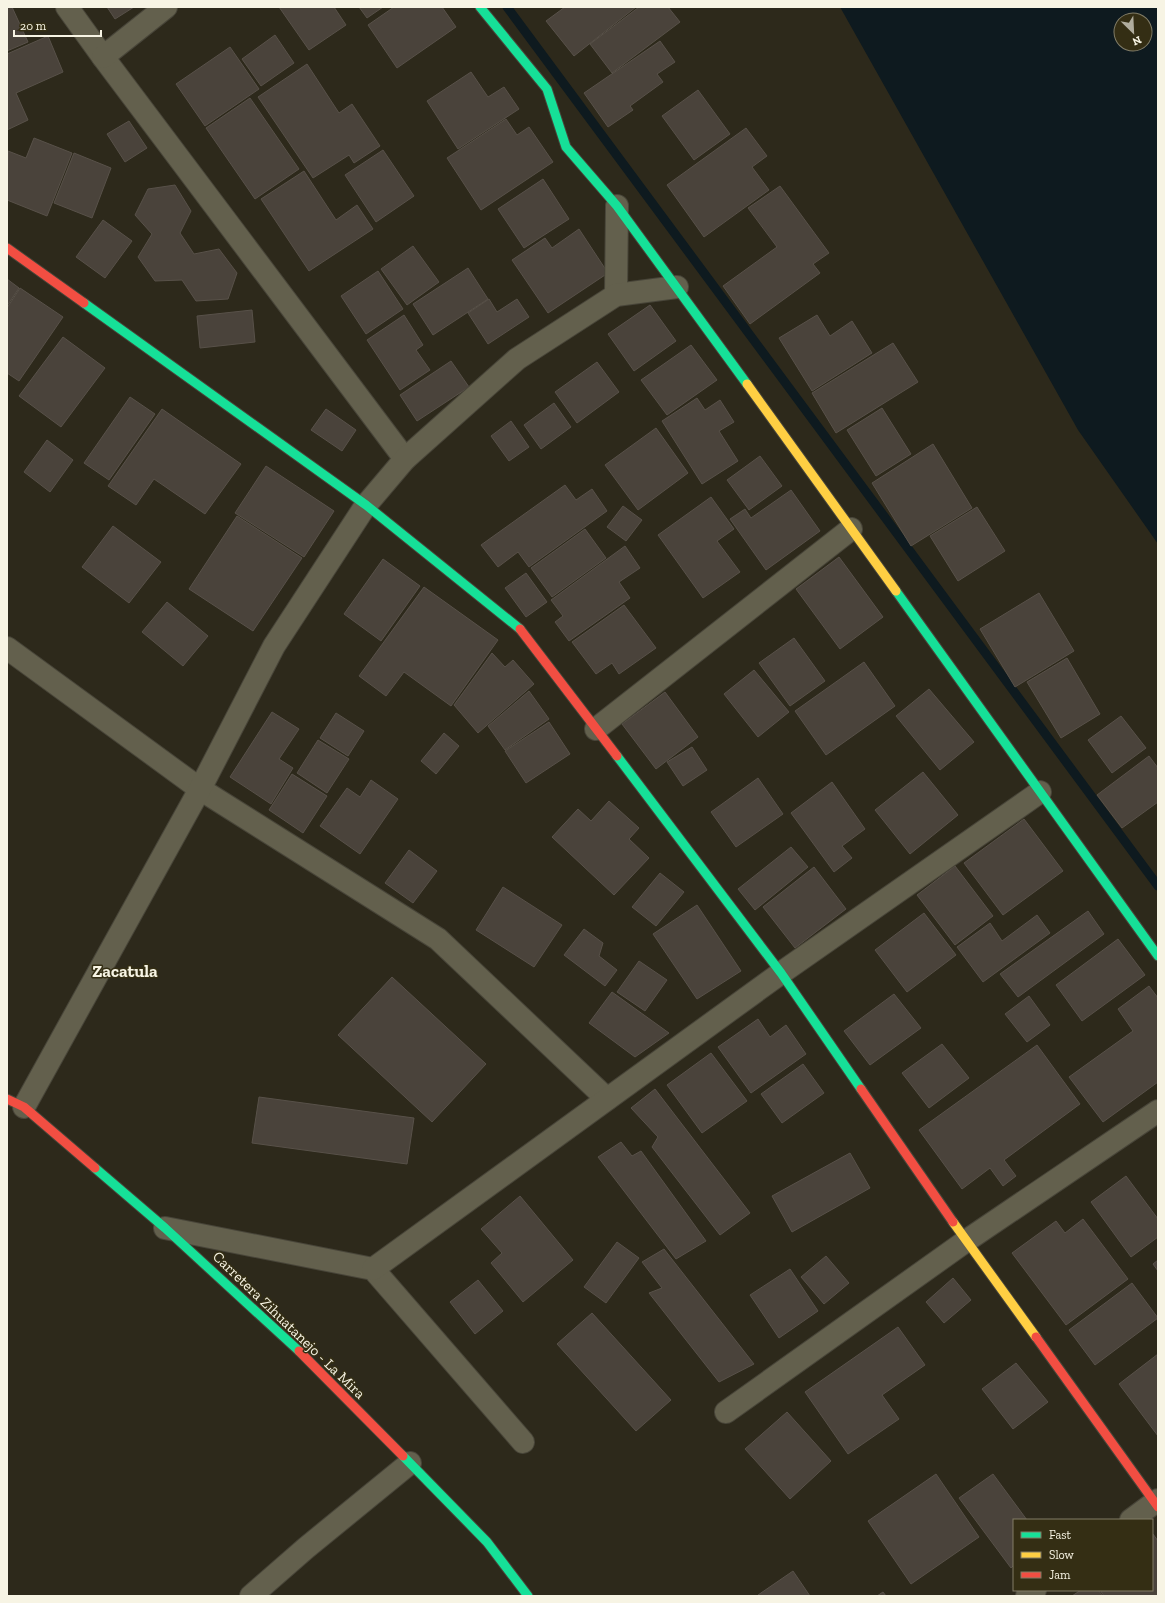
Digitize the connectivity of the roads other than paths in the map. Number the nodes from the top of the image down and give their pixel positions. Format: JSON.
{"nodes":[{"id":1,"x":68,"y":7,"type":"edge"},
{"id":2,"x":166,"y":7,"type":"edge"},
{"id":3,"x":480,"y":7,"type":"edge"},
{"id":4,"x":102,"y":57,"type":"junction"},
{"id":5,"x":617,"y":206,"type":"junction"},
{"id":6,"x":7,"y":248,"type":"edge"},
{"id":7,"x":677,"y":287,"type":"junction"},
{"id":8,"x":616,"y":295,"type":"junction"},
{"id":9,"x":405,"y":459,"type":"junction"},
{"id":10,"x":366,"y":506,"type":"junction"},
{"id":11,"x":852,"y":529,"type":"junction"},
{"id":12,"x":7,"y":648,"type":"edge"},
{"id":13,"x":596,"y":729,"type":"junction"},
{"id":14,"x":200,"y":789,"type":"junction"},
{"id":15,"x":1040,"y":792,"type":"junction"},
{"id":16,"x":1158,"y":956,"type":"edge"},
{"id":17,"x":781,"y":973,"type":"junction"},
{"id":18,"x":607,"y":1099,"type":"junction"},
{"id":19,"x":16,"y":1103,"type":"edge"},
{"id":20,"x":1158,"y":1111,"type":"edge"},
{"id":21,"x":165,"y":1228,"type":"junction"},
{"id":22,"x":966,"y":1241,"type":"junction"},
{"id":23,"x":373,"y":1269,"type":"junction"},
{"id":24,"x":726,"y":1412,"type":"dead end"},
{"id":25,"x":523,"y":1442,"type":"dead end"},
{"id":26,"x":410,"y":1463,"type":"junction"},
{"id":27,"x":1157,"y":1503,"type":"edge"},
{"id":28,"x":1133,"y":1519,"type":"edge"},
{"id":29,"x":251,"y":1596,"type":"edge"},
{"id":30,"x":528,"y":1596,"type":"edge"}],
"edges":[{"from":1,"to":4,"type":"street"},
{"from":2,"to":4,"type":"street"},
{"from":3,"to":5,"type":"main road"},
{"from":4,"to":9,"type":"street"},
{"from":5,"to":7,"type":"main road"},
{"from":5,"to":8,"type":"street"},
{"from":6,"to":10,"type":"main road"},
{"from":7,"to":8,"type":"street"},
{"from":7,"to":11,"type":"main road"},
{"from":8,"to":9,"type":"street"},
{"from":9,"to":10,"type":"street"},
{"from":10,"to":13,"type":"main road"},
{"from":10,"to":14,"type":"street"},
{"from":11,"to":13,"type":"street"},
{"from":11,"to":15,"type":"main road"},
{"from":12,"to":14,"type":"street"},
{"from":13,"to":17,"type":"main road"},
{"from":14,"to":18,"type":"street"},
{"from":14,"to":19,"type":"street"},
{"from":15,"to":16,"type":"main road"},
{"from":15,"to":17,"type":"street"},
{"from":17,"to":18,"type":"street"},
{"from":17,"to":22,"type":"main road"},
{"from":18,"to":23,"type":"street"},
{"from":19,"to":21,"type":"main road","name":"Carretera Zihuatanejo - La Mira"},
{"from":20,"to":22,"type":"street"},
{"from":21,"to":23,"type":"street"},
{"from":21,"to":26,"type":"main road","name":"Carretera Zihuatanejo - La Mira"},
{"from":22,"to":24,"type":"street"},
{"from":22,"to":27,"type":"main road"},
{"from":23,"to":25,"type":"street"},
{"from":26,"to":29,"type":"street"},
{"from":26,"to":30,"type":"main road","name":"Carretera Zihuatanejo - La Mira"},
{"from":27,"to":28,"type":"street"}]}
